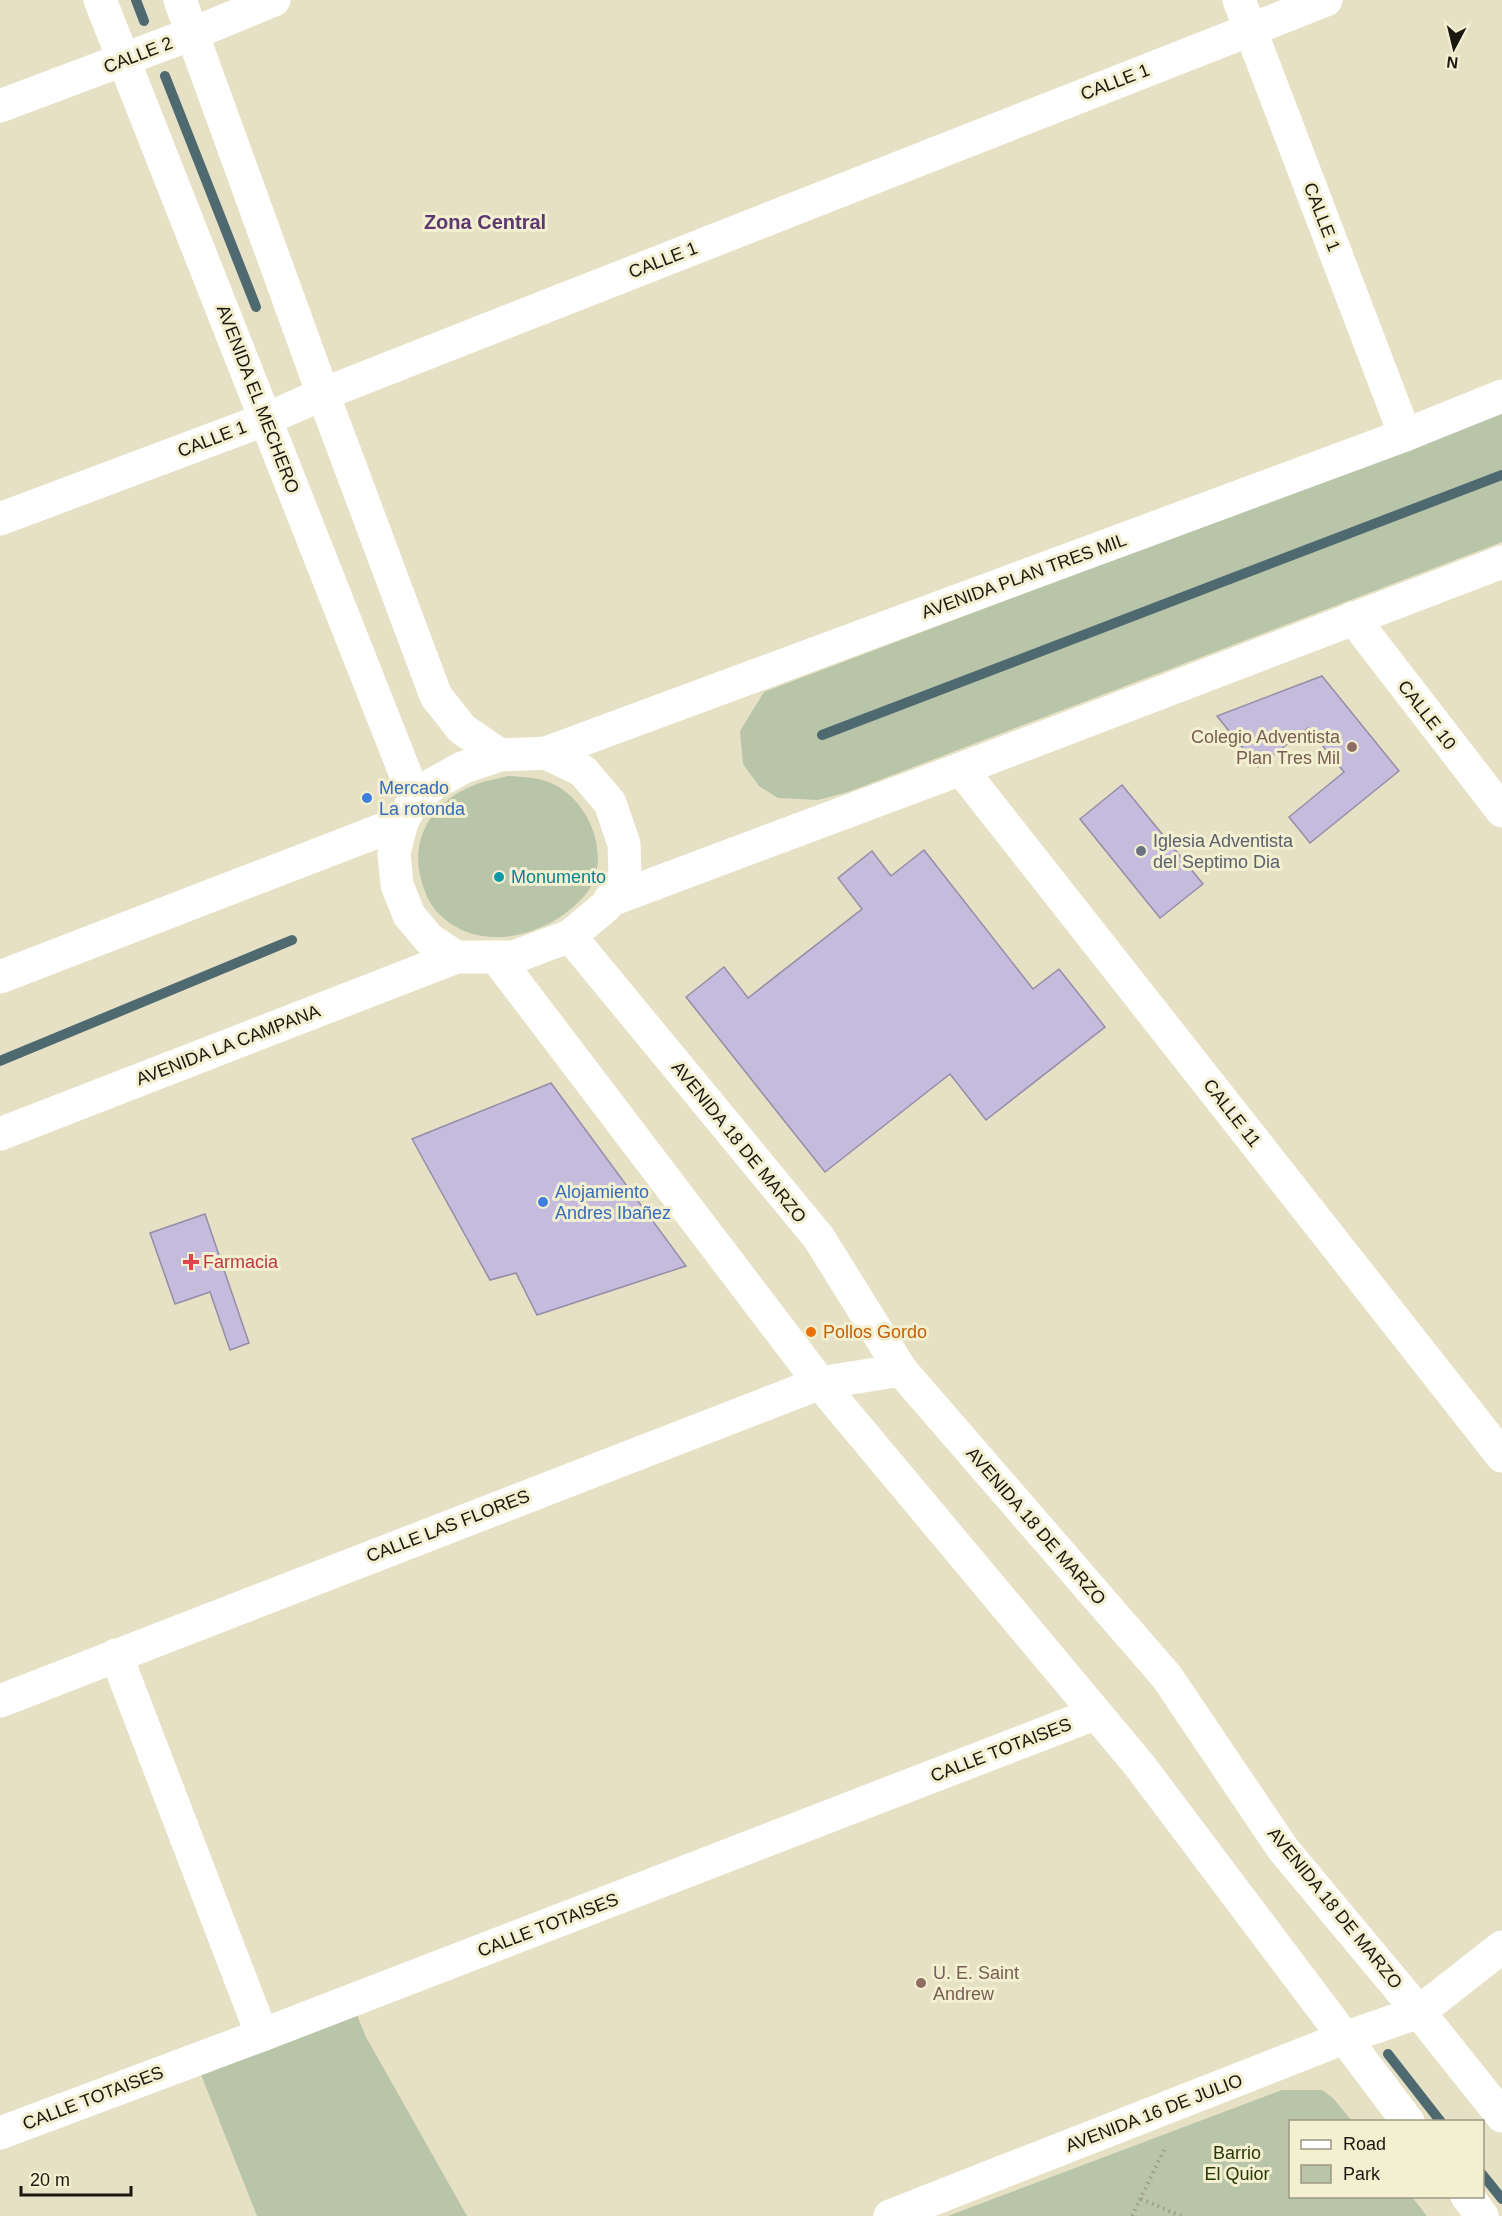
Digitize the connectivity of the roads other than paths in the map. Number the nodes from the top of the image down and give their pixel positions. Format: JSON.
{"nodes":[{"id":1,"x":100,"y":0,"type":"edge"},
{"id":2,"x":180,"y":0,"type":"edge"},
{"id":3,"x":274,"y":0,"type":"edge"},
{"id":4,"x":1326,"y":0,"type":"edge"},
{"id":5,"x":1245,"y":14,"type":"edge"},
{"id":6,"x":194,"y":33,"type":"junction"},
{"id":7,"x":124,"y":60,"type":"junction"},
{"id":8,"x":0,"y":106,"type":"edge"},
{"id":9,"x":323,"y":394,"type":"junction"},
{"id":10,"x":1502,"y":396,"type":"edge"},
{"id":11,"x":266,"y":419,"type":"junction"},
{"id":12,"x":1405,"y":435,"type":"junction"},
{"id":13,"x":0,"y":519,"type":"edge"},
{"id":14,"x":1502,"y":562,"type":"edge"},
{"id":15,"x":1353,"y":618,"type":"junction"},
{"id":16,"x":546,"y":753,"type":"junction"},
{"id":17,"x":500,"y":755,"type":"junction"},
{"id":18,"x":962,"y":769,"type":"junction"},
{"id":19,"x":409,"y":810,"type":"junction"},
{"id":20,"x":1502,"y":812,"type":"edge"},
{"id":21,"x":611,"y":900,"type":"junction"},
{"id":22,"x":570,"y":936,"type":"junction"},
{"id":23,"x":456,"y":957,"type":"junction"},
{"id":24,"x":495,"y":957,"type":"junction"},
{"id":25,"x":0,"y":977,"type":"edge"},
{"id":26,"x":0,"y":1134,"type":"edge"},
{"id":27,"x":901,"y":1370,"type":"junction"},
{"id":28,"x":820,"y":1383,"type":"junction"},
{"id":29,"x":1502,"y":1456,"type":"edge"},
{"id":30,"x":116,"y":1655,"type":"junction"},
{"id":31,"x":0,"y":1701,"type":"edge"},
{"id":32,"x":1094,"y":1714,"type":"junction"},
{"id":33,"x":1502,"y":1947,"type":"edge"},
{"id":34,"x":1419,"y":2012,"type":"junction"},
{"id":35,"x":262,"y":2035,"type":"junction"},
{"id":36,"x":1344,"y":2038,"type":"junction"},
{"id":37,"x":1502,"y":2116,"type":"edge"},
{"id":38,"x":1407,"y":2120,"type":"edge"},
{"id":39,"x":0,"y":2133,"type":"edge"},
{"id":40,"x":1468,"y":2198,"type":"edge"},
{"id":41,"x":890,"y":2216,"type":"edge"},
{"id":42,"x":1482,"y":2216,"type":"edge"}],
"edges":[{"from":1,"to":7,"type":"street","name":"AVENIDA EL MECHERO"},
{"from":2,"to":6,"type":"street"},
{"from":3,"to":6,"type":"street","name":"CALLE 2"},
{"from":4,"to":5,"type":"street","name":"CALLE 1"},
{"from":5,"to":9,"type":"street","name":"CALLE 1"},
{"from":5,"to":12,"type":"street","name":"CALLE 1"},
{"from":6,"to":7,"type":"street","name":"CALLE 2"},
{"from":6,"to":9,"type":"street"},
{"from":7,"to":8,"type":"street","name":"CALLE 2"},
{"from":7,"to":11,"type":"street","name":"AVENIDA EL MECHERO"},
{"from":9,"to":11,"type":"street","name":"CALLE 1"},
{"from":9,"to":17,"type":"street"},
{"from":10,"to":12,"type":"street","name":"AVENIDA PLAN TRES MIL"},
{"from":11,"to":13,"type":"street","name":"CALLE 1"},
{"from":11,"to":19,"type":"street","name":"AVENIDA EL MECHERO"},
{"from":12,"to":16,"type":"street","name":"AVENIDA PLAN TRES MIL"},
{"from":14,"to":15,"type":"street"},
{"from":15,"to":18,"type":"street"},
{"from":15,"to":20,"type":"street","name":"CALLE 10"},
{"from":16,"to":17,"type":"street"},
{"from":16,"to":21,"type":"street"},
{"from":17,"to":19,"type":"street"},
{"from":18,"to":21,"type":"street"},
{"from":18,"to":29,"type":"street","name":"CALLE 11"},
{"from":19,"to":23,"type":"street"},
{"from":19,"to":25,"type":"street"},
{"from":21,"to":22,"type":"street"},
{"from":22,"to":24,"type":"street"},
{"from":22,"to":27,"type":"street","name":"AVENIDA 18 DE MARZO"},
{"from":23,"to":24,"type":"street"},
{"from":23,"to":26,"type":"street","name":"AVENIDA LA CAMPANA"},
{"from":24,"to":28,"type":"street"},
{"from":27,"to":28,"type":"street","name":"CALLE LAS FLORES"},
{"from":27,"to":34,"type":"street","name":"AVENIDA 18 DE MARZO"},
{"from":28,"to":30,"type":"street","name":"CALLE LAS FLORES"},
{"from":28,"to":32,"type":"street"},
{"from":30,"to":31,"type":"street","name":"CALLE LAS FLORES"},
{"from":30,"to":35,"type":"street"},
{"from":32,"to":35,"type":"street","name":"CALLE TOTAISES"},
{"from":32,"to":36,"type":"street"},
{"from":33,"to":34,"type":"street","name":"AVENIDA 16 DE JULIO"},
{"from":34,"to":36,"type":"street","name":"AVENIDA 16 DE JULIO"},
{"from":34,"to":37,"type":"street","name":"AVENIDA 18 DE MARZO"},
{"from":35,"to":39,"type":"street","name":"CALLE TOTAISES"},
{"from":36,"to":38,"type":"street"},
{"from":36,"to":41,"type":"street","name":"AVENIDA 16 DE JULIO"},
{"from":40,"to":42,"type":"street"}]}
